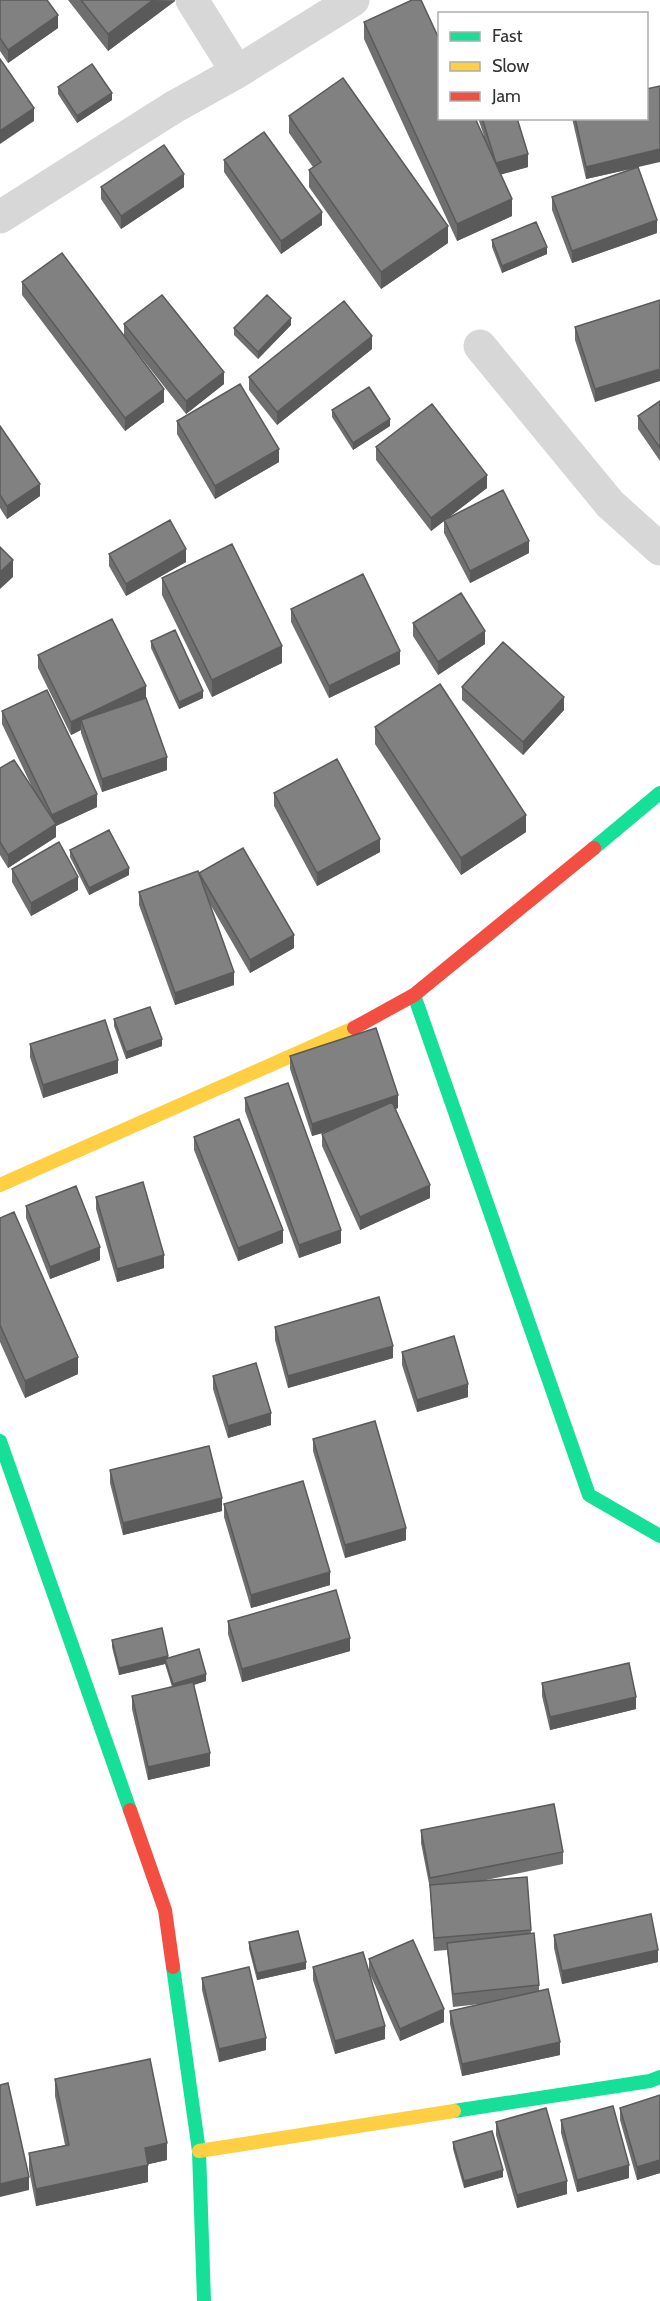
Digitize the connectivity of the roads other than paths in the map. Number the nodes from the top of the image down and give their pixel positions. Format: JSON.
{"nodes":[{"id":1,"x":192,"y":0,"type":"edge"},
{"id":2,"x":353,"y":0,"type":"edge"},
{"id":3,"x":237,"y":72,"type":"junction"},
{"id":4,"x":0,"y":217,"type":"edge"},
{"id":5,"x":480,"y":346,"type":"dead end"},
{"id":6,"x":660,"y":549,"type":"edge"},
{"id":7,"x":660,"y":793,"type":"edge"},
{"id":8,"x":414,"y":996,"type":"junction"},
{"id":9,"x":0,"y":1185,"type":"edge"},
{"id":10,"x":0,"y":1441,"type":"edge"},
{"id":11,"x":660,"y":1536,"type":"edge"},
{"id":12,"x":660,"y":2077,"type":"edge"},
{"id":13,"x":199,"y":2151,"type":"junction"},
{"id":14,"x":204,"y":2301,"type":"edge"}],
"edges":[{"from":1,"to":3,"type":"street"},
{"from":2,"to":3,"type":"street"},
{"from":3,"to":4,"type":"street"},
{"from":5,"to":6,"type":"street"},
{"from":7,"to":8,"type":"street"},
{"from":8,"to":9,"type":"street"},
{"from":8,"to":11,"type":"street"},
{"from":10,"to":13,"type":"street"},
{"from":12,"to":13,"type":"street"},
{"from":13,"to":14,"type":"street"}]}
